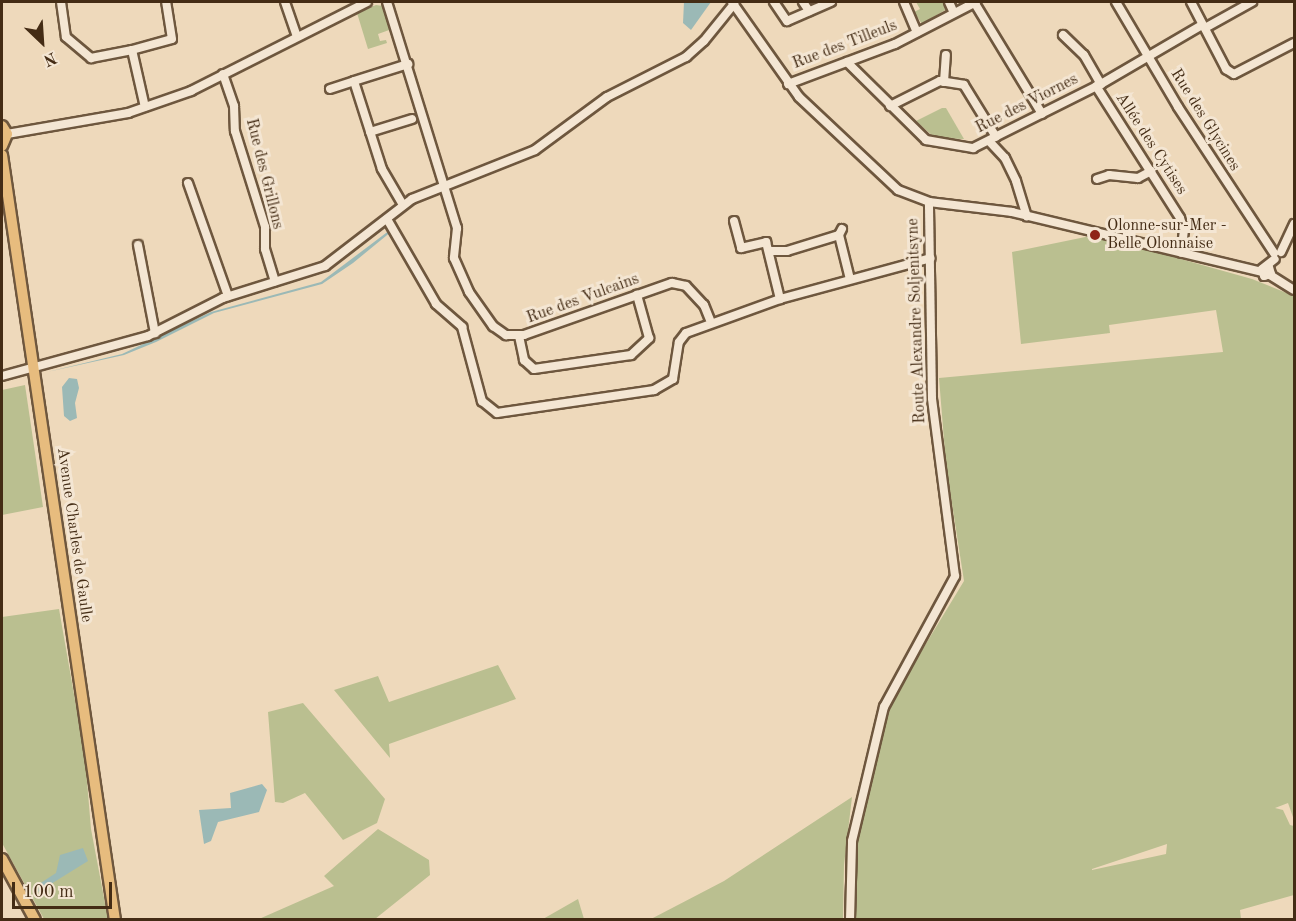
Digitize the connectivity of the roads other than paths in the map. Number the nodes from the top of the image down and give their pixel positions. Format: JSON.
{"nodes":[{"id":1,"x":61,"y":2,"type":"edge"},
{"id":2,"x":166,"y":2,"type":"edge"},
{"id":3,"x":285,"y":2,"type":"edge"},
{"id":4,"x":367,"y":2,"type":"edge"},
{"id":5,"x":387,"y":2,"type":"edge"},
{"id":6,"x":774,"y":2,"type":"edge"},
{"id":7,"x":803,"y":2,"type":"edge"},
{"id":8,"x":831,"y":2,"type":"edge"},
{"id":9,"x":904,"y":2,"type":"edge"},
{"id":10,"x":949,"y":2,"type":"edge"},
{"id":11,"x":975,"y":2,"type":"edge"},
{"id":12,"x":1116,"y":2,"type":"edge"},
{"id":13,"x":1191,"y":2,"type":"edge"},
{"id":14,"x":1252,"y":2,"type":"edge"},
{"id":15,"x":733,"y":3,"type":"edge"},
{"id":16,"x":809,"y":11,"type":"junction"},
{"id":17,"x":953,"y":11,"type":"junction"},
{"id":18,"x":1204,"y":27,"type":"junction"},
{"id":19,"x":918,"y":32,"type":"junction"},
{"id":20,"x":1063,"y":35,"type":"dead end"},
{"id":21,"x":297,"y":36,"type":"junction"},
{"id":22,"x":1294,"y":43,"type":"edge"},
{"id":23,"x":132,"y":50,"type":"junction"},
{"id":24,"x":1146,"y":55,"type":"junction"},
{"id":25,"x":946,"y":56,"type":"dead end"},
{"id":26,"x":847,"y":62,"type":"junction"},
{"id":27,"x":408,"y":64,"type":"junction"},
{"id":28,"x":223,"y":74,"type":"junction"},
{"id":29,"x":354,"y":81,"type":"junction"},
{"id":30,"x":944,"y":82,"type":"junction"},
{"id":31,"x":788,"y":84,"type":"junction"},
{"id":32,"x":1098,"y":85,"type":"junction"},
{"id":33,"x":330,"y":89,"type":"dead end"},
{"id":34,"x":890,"y":106,"type":"junction"},
{"id":35,"x":145,"y":107,"type":"junction"},
{"id":36,"x":1042,"y":114,"type":"junction"},
{"id":37,"x":412,"y":118,"type":"dead end"},
{"id":38,"x":4,"y":130,"type":"edge"},
{"id":39,"x":370,"y":132,"type":"junction"},
{"id":40,"x":993,"y":139,"type":"junction"},
{"id":41,"x":2,"y":146,"type":"edge"},
{"id":42,"x":2,"y":155,"type":"edge"},
{"id":43,"x":1151,"y":171,"type":"junction"},
{"id":44,"x":1097,"y":179,"type":"dead end"},
{"id":45,"x":188,"y":183,"type":"dead end"},
{"id":46,"x":442,"y":186,"type":"junction"},
{"id":47,"x":929,"y":202,"type":"junction"},
{"id":48,"x":402,"y":205,"type":"junction"},
{"id":49,"x":1027,"y":216,"type":"junction"},
{"id":50,"x":387,"y":219,"type":"junction"},
{"id":51,"x":734,"y":222,"type":"dead end"},
{"id":52,"x":1294,"y":224,"type":"edge"},
{"id":53,"x":138,"y":244,"type":"dead end"},
{"id":54,"x":769,"y":251,"type":"junction"},
{"id":55,"x":1181,"y":253,"type":"junction"},
{"id":56,"x":1276,"y":255,"type":"junction"},
{"id":57,"x":931,"y":258,"type":"junction"},
{"id":58,"x":1267,"y":271,"type":"junction"},
{"id":59,"x":850,"y":279,"type":"junction"},
{"id":60,"x":275,"y":282,"type":"junction"},
{"id":61,"x":1294,"y":290,"type":"edge"},
{"id":62,"x":637,"y":295,"type":"junction"},
{"id":63,"x":228,"y":296,"type":"junction"},
{"id":64,"x":780,"y":298,"type":"junction"},
{"id":65,"x":711,"y":322,"type":"junction"},
{"id":66,"x":155,"y":333,"type":"junction"},
{"id":67,"x":519,"y":336,"type":"junction"},
{"id":68,"x":35,"y":365,"type":"junction"},
{"id":69,"x":2,"y":376,"type":"edge"},
{"id":70,"x":2,"y":859,"type":"edge"},
{"id":71,"x":35,"y":920,"type":"edge"},
{"id":72,"x":115,"y":920,"type":"edge"},
{"id":73,"x":850,"y":920,"type":"edge"}],
"edges":[{"from":1,"to":23,"type":"street"},
{"from":2,"to":23,"type":"street"},
{"from":3,"to":21,"type":"street"},
{"from":4,"to":21,"type":"street"},
{"from":5,"to":27,"type":"street","name":"Rue des Vulcains"},
{"from":6,"to":16,"type":"street"},
{"from":7,"to":16,"type":"street"},
{"from":8,"to":16,"type":"street"},
{"from":9,"to":19,"type":"street"},
{"from":10,"to":17,"type":"street"},
{"from":11,"to":17,"type":"street","name":"Rue des Tilleuls"},
{"from":11,"to":36,"type":"street"},
{"from":12,"to":24,"type":"street","name":"Rue des Glycines"},
{"from":13,"to":18,"type":"street"},
{"from":14,"to":18,"type":"street","name":"Rue des Viornes"},
{"from":15,"to":31,"type":"street"},
{"from":15,"to":46,"type":"street"},
{"from":17,"to":19,"type":"street","name":"Rue des Tilleuls"},
{"from":18,"to":22,"type":"street"},
{"from":18,"to":24,"type":"street","name":"Rue des Viornes"},
{"from":19,"to":26,"type":"street","name":"Rue des Tilleuls"},
{"from":20,"to":32,"type":"street","name":"Allée des Cytises"},
{"from":21,"to":28,"type":"street"},
{"from":23,"to":35,"type":"street"},
{"from":24,"to":32,"type":"street","name":"Rue des Viornes"},
{"from":24,"to":56,"type":"street","name":"Rue des Glycines"},
{"from":25,"to":30,"type":"street"},
{"from":26,"to":31,"type":"street","name":"Rue des Tilleuls"},
{"from":26,"to":34,"type":"street","name":"Rue des Viornes"},
{"from":27,"to":29,"type":"street"},
{"from":27,"to":46,"type":"street","name":"Rue des Vulcains"},
{"from":28,"to":35,"type":"street"},
{"from":28,"to":60,"type":"street","name":"Rue des Grillons"},
{"from":29,"to":33,"type":"street"},
{"from":29,"to":39,"type":"street"},
{"from":30,"to":34,"type":"street"},
{"from":30,"to":40,"type":"street"},
{"from":31,"to":47,"type":"street"},
{"from":32,"to":36,"type":"street","name":"Rue des Viornes"},
{"from":32,"to":43,"type":"street","name":"Allée des Cytises"},
{"from":34,"to":40,"type":"street","name":"Rue des Viornes"},
{"from":35,"to":38,"type":"street"},
{"from":36,"to":40,"type":"street","name":"Rue des Viornes"},
{"from":37,"to":39,"type":"street"},
{"from":38,"to":41,"type":"main road"},
{"from":39,"to":48,"type":"street"},
{"from":40,"to":49,"type":"street"},
{"from":42,"to":68,"type":"main road","name":"Avenue Charles de Gaulle"},
{"from":43,"to":44,"type":"street"},
{"from":43,"to":55,"type":"street","name":"Allée des Cytises"},
{"from":45,"to":63,"type":"street"},
{"from":46,"to":48,"type":"street"},
{"from":46,"to":67,"type":"street","name":"Rue des Vulcains"},
{"from":47,"to":49,"type":"street"},
{"from":47,"to":57,"type":"street","name":"Route Alexandre Soljenitsyne"},
{"from":48,"to":50,"type":"street"},
{"from":49,"to":55,"type":"street"},
{"from":50,"to":60,"type":"street"},
{"from":50,"to":65,"type":"street"},
{"from":51,"to":54,"type":"street"},
{"from":52,"to":56,"type":"street"},
{"from":53,"to":66,"type":"street"},
{"from":54,"to":59,"type":"street"},
{"from":54,"to":64,"type":"street"},
{"from":55,"to":58,"type":"street"},
{"from":56,"to":58,"type":"street"},
{"from":57,"to":59,"type":"street"},
{"from":57,"to":73,"type":"street","name":"Route Alexandre Soljenitsyne"},
{"from":58,"to":61,"type":"street"},
{"from":59,"to":64,"type":"street"},
{"from":60,"to":63,"type":"street"},
{"from":62,"to":65,"type":"street","name":"Rue des Vulcains"},
{"from":62,"to":67,"type":"street","name":"Rue des Vulcains"},
{"from":62,"to":67,"type":"street"},
{"from":63,"to":66,"type":"street"},
{"from":64,"to":65,"type":"street"},
{"from":66,"to":68,"type":"street"},
{"from":68,"to":69,"type":"street"},
{"from":68,"to":72,"type":"main road","name":"Avenue Charles de Gaulle"},
{"from":70,"to":71,"type":"main road"}]}
